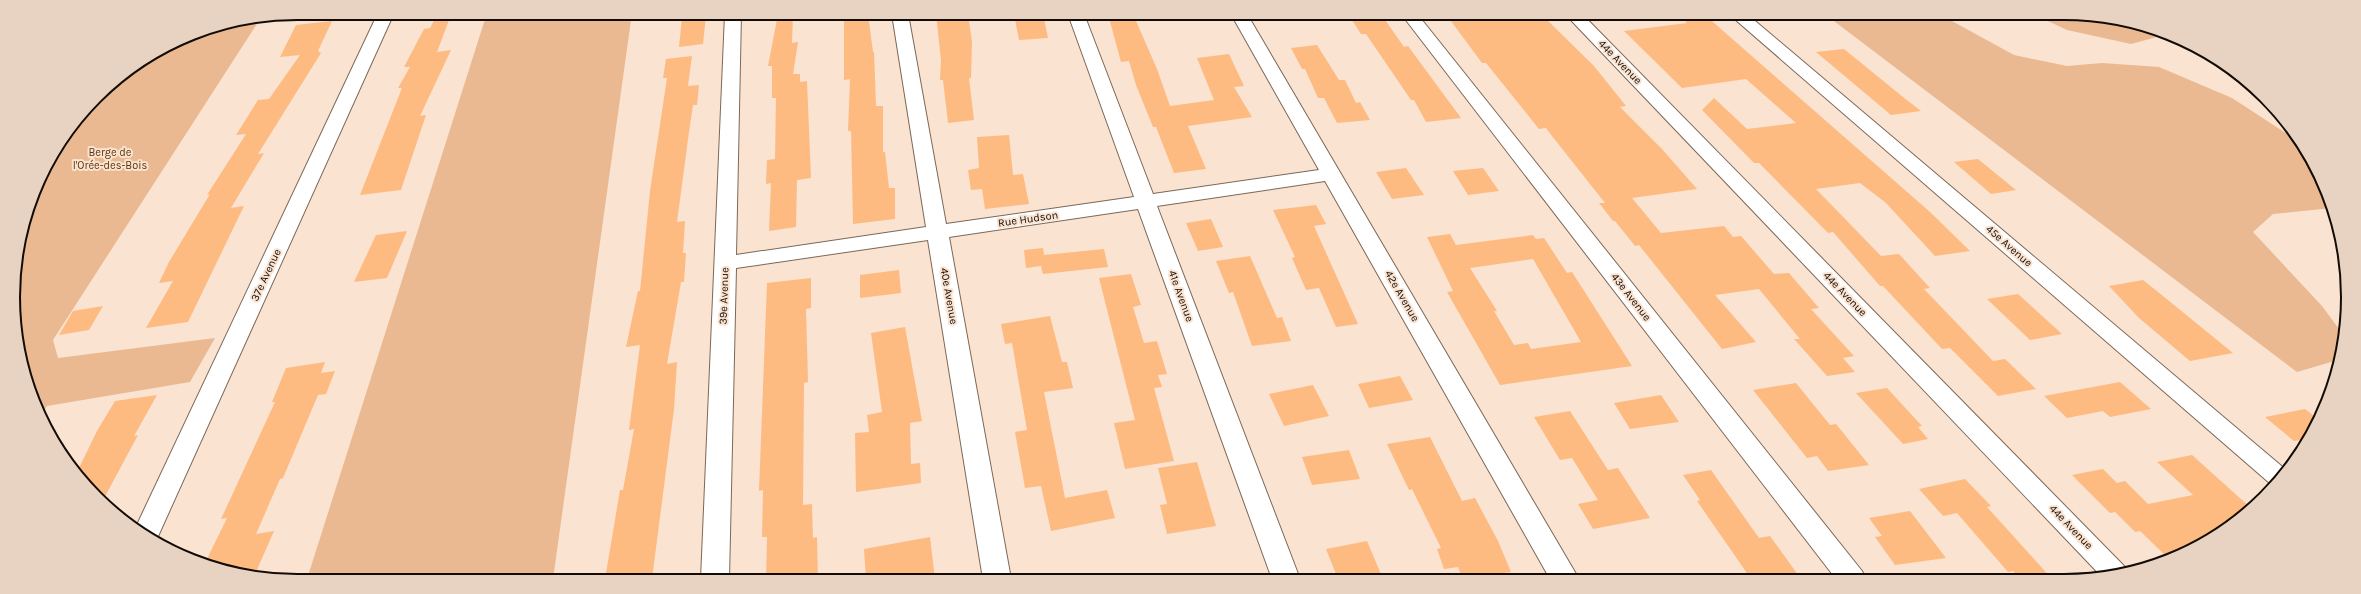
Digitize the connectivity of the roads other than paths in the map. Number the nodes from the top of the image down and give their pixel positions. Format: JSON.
{"nodes":[{"id":1,"x":383,"y":20,"type":"edge"},
{"id":2,"x":733,"y":20,"type":"edge"},
{"id":3,"x":901,"y":20,"type":"edge"},
{"id":4,"x":1078,"y":20,"type":"edge"},
{"id":5,"x":1242,"y":20,"type":"edge"},
{"id":6,"x":1415,"y":20,"type":"edge"},
{"id":7,"x":1579,"y":20,"type":"edge"},
{"id":8,"x":1744,"y":20,"type":"edge"},
{"id":9,"x":1332,"y":174,"type":"junction"},
{"id":10,"x":1146,"y":202,"type":"junction"},
{"id":11,"x":938,"y":232,"type":"junction"},
{"id":12,"x":725,"y":263,"type":"junction"},
{"id":13,"x":2276,"y":475,"type":"edge"},
{"id":14,"x":148,"y":530,"type":"edge"},
{"id":15,"x":2112,"y":570,"type":"edge"},
{"id":16,"x":715,"y":574,"type":"edge"},
{"id":17,"x":996,"y":574,"type":"edge"},
{"id":18,"x":1284,"y":574,"type":"edge"},
{"id":19,"x":1562,"y":574,"type":"edge"},
{"id":20,"x":1848,"y":574,"type":"edge"}],
"edges":[{"from":1,"to":14,"type":"street","name":"37e Avenue"},
{"from":2,"to":12,"type":"street","name":"39e Avenue"},
{"from":3,"to":11,"type":"street","name":"40e Avenue"},
{"from":4,"to":10,"type":"street","name":"41e Avenue"},
{"from":5,"to":9,"type":"street","name":"42e Avenue"},
{"from":6,"to":20,"type":"street","name":"43e Avenue"},
{"from":7,"to":15,"type":"street","name":"44e Avenue"},
{"from":8,"to":13,"type":"street","name":"45e Avenue"},
{"from":9,"to":10,"type":"street","name":"Rue Hudson"},
{"from":9,"to":19,"type":"street","name":"42e Avenue"},
{"from":10,"to":11,"type":"street","name":"Rue Hudson"},
{"from":10,"to":18,"type":"street","name":"41e Avenue"},
{"from":11,"to":12,"type":"street","name":"Rue Hudson"},
{"from":11,"to":17,"type":"street","name":"40e Avenue"},
{"from":12,"to":16,"type":"street","name":"39e Avenue"}]}
